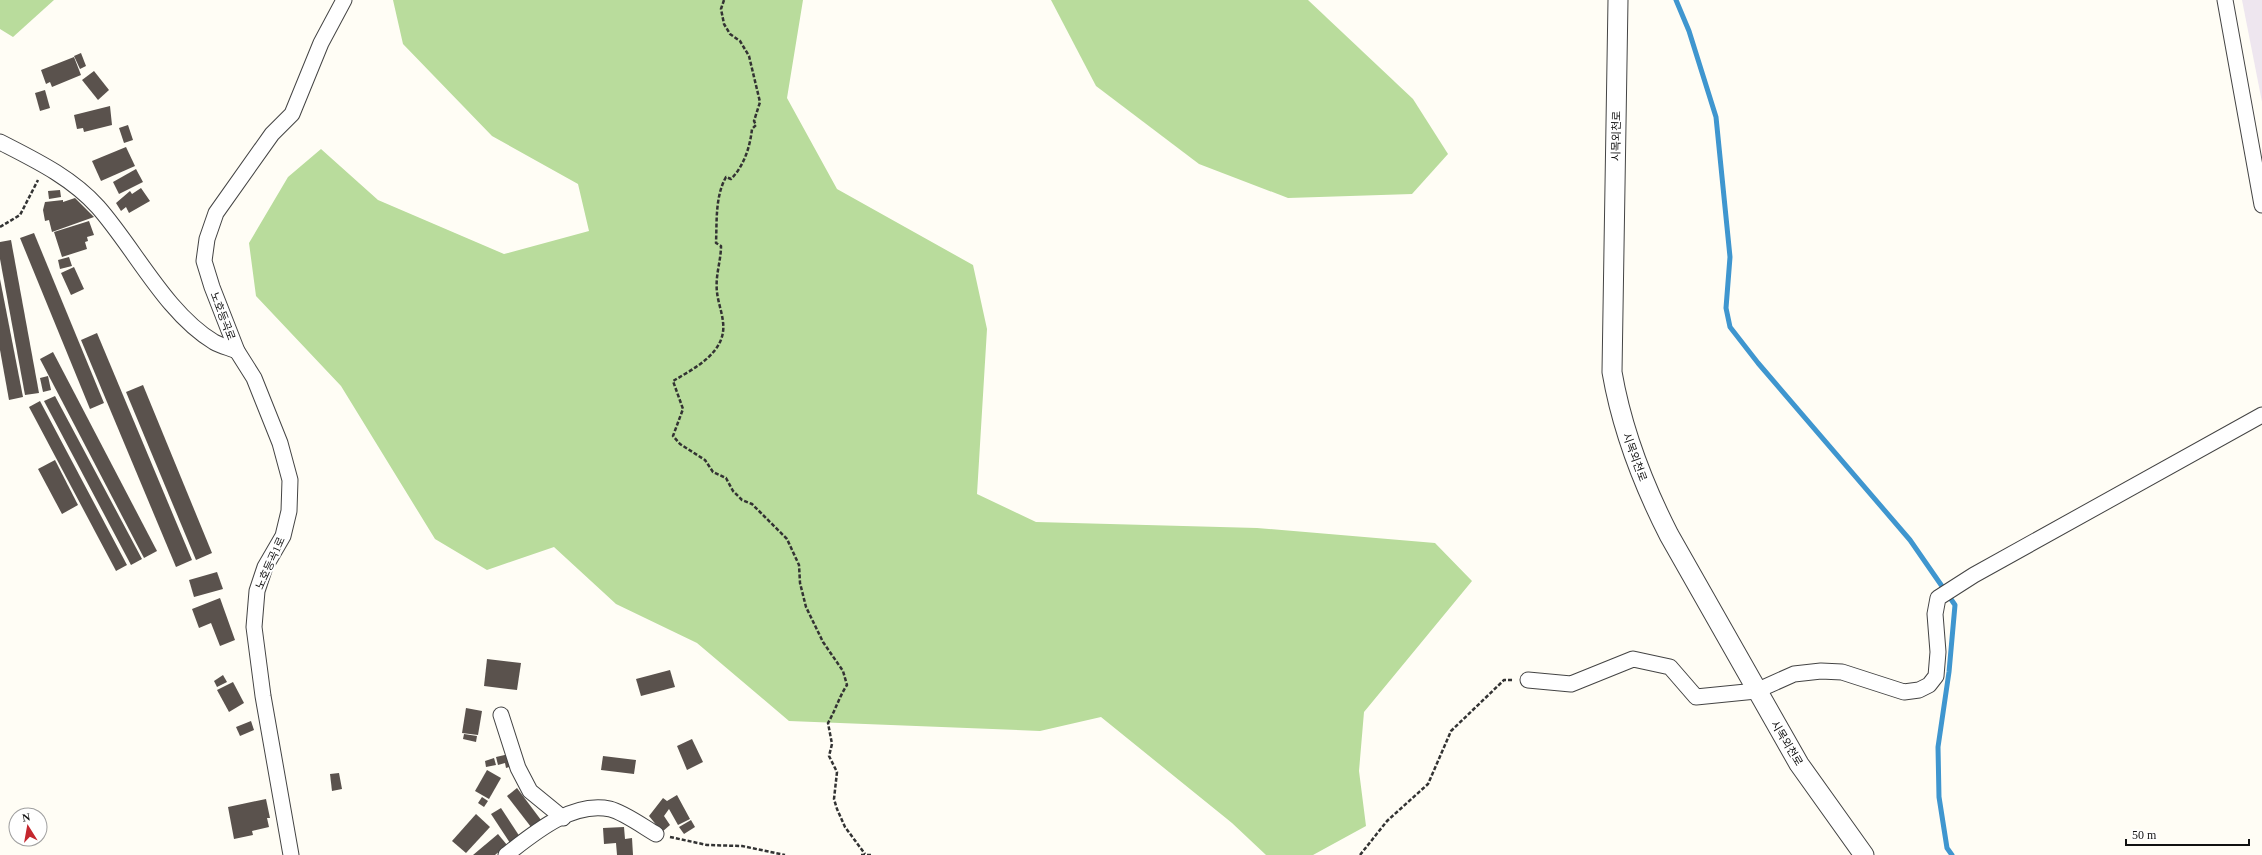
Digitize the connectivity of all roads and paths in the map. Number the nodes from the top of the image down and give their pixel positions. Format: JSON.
{"nodes":[{"id":1,"x":344,"y":0,"type":"edge"},
{"id":2,"x":724,"y":0,"type":"edge"},
{"id":3,"x":1618,"y":0,"type":"edge"},
{"id":4,"x":2225,"y":0,"type":"edge"},
{"id":5,"x":0,"y":142,"type":"edge"},
{"id":6,"x":45,"y":165,"type":"junction"},
{"id":7,"x":2262,"y":205,"type":"edge"},
{"id":8,"x":0,"y":228,"type":"edge"},
{"id":9,"x":237,"y":351,"type":"junction"},
{"id":10,"x":2262,"y":415,"type":"edge"},
{"id":11,"x":1528,"y":680,"type":"joint"},
{"id":12,"x":1756,"y":691,"type":"junction"},
{"id":13,"x":501,"y":715,"type":"dead end"},
{"id":14,"x":562,"y":818,"type":"junction"},
{"id":15,"x":656,"y":834,"type":"joint"},
{"id":16,"x":291,"y":855,"type":"edge"},
{"id":17,"x":506,"y":855,"type":"edge"},
{"id":18,"x":785,"y":855,"type":"edge"},
{"id":19,"x":863,"y":855,"type":"edge"},
{"id":20,"x":872,"y":855,"type":"edge"},
{"id":21,"x":1360,"y":855,"type":"edge"},
{"id":22,"x":1864,"y":855,"type":"edge"}],
"edges":[{"from":1,"to":9,"type":"street","name":"노호등곡로"},
{"from":2,"to":19,"type":"path"},
{"from":3,"to":12,"type":"street","name":"시목외천로"},
{"from":4,"to":7,"type":"street"},
{"from":5,"to":6,"type":"street","name":"노호등곡로"},
{"from":6,"to":8,"type":"path"},
{"from":6,"to":9,"type":"street","name":"노호등곡로"},
{"from":9,"to":16,"type":"street","name":"노호등곡1로"},
{"from":10,"to":12,"type":"street"},
{"from":11,"to":12,"type":"street"},
{"from":11,"to":21,"type":"path"},
{"from":12,"to":22,"type":"street","name":"시목외천로"},
{"from":13,"to":14,"type":"street"},
{"from":14,"to":15,"type":"street"},
{"from":14,"to":17,"type":"street"},
{"from":15,"to":18,"type":"path"},
{"from":19,"to":20,"type":"path"}]}
